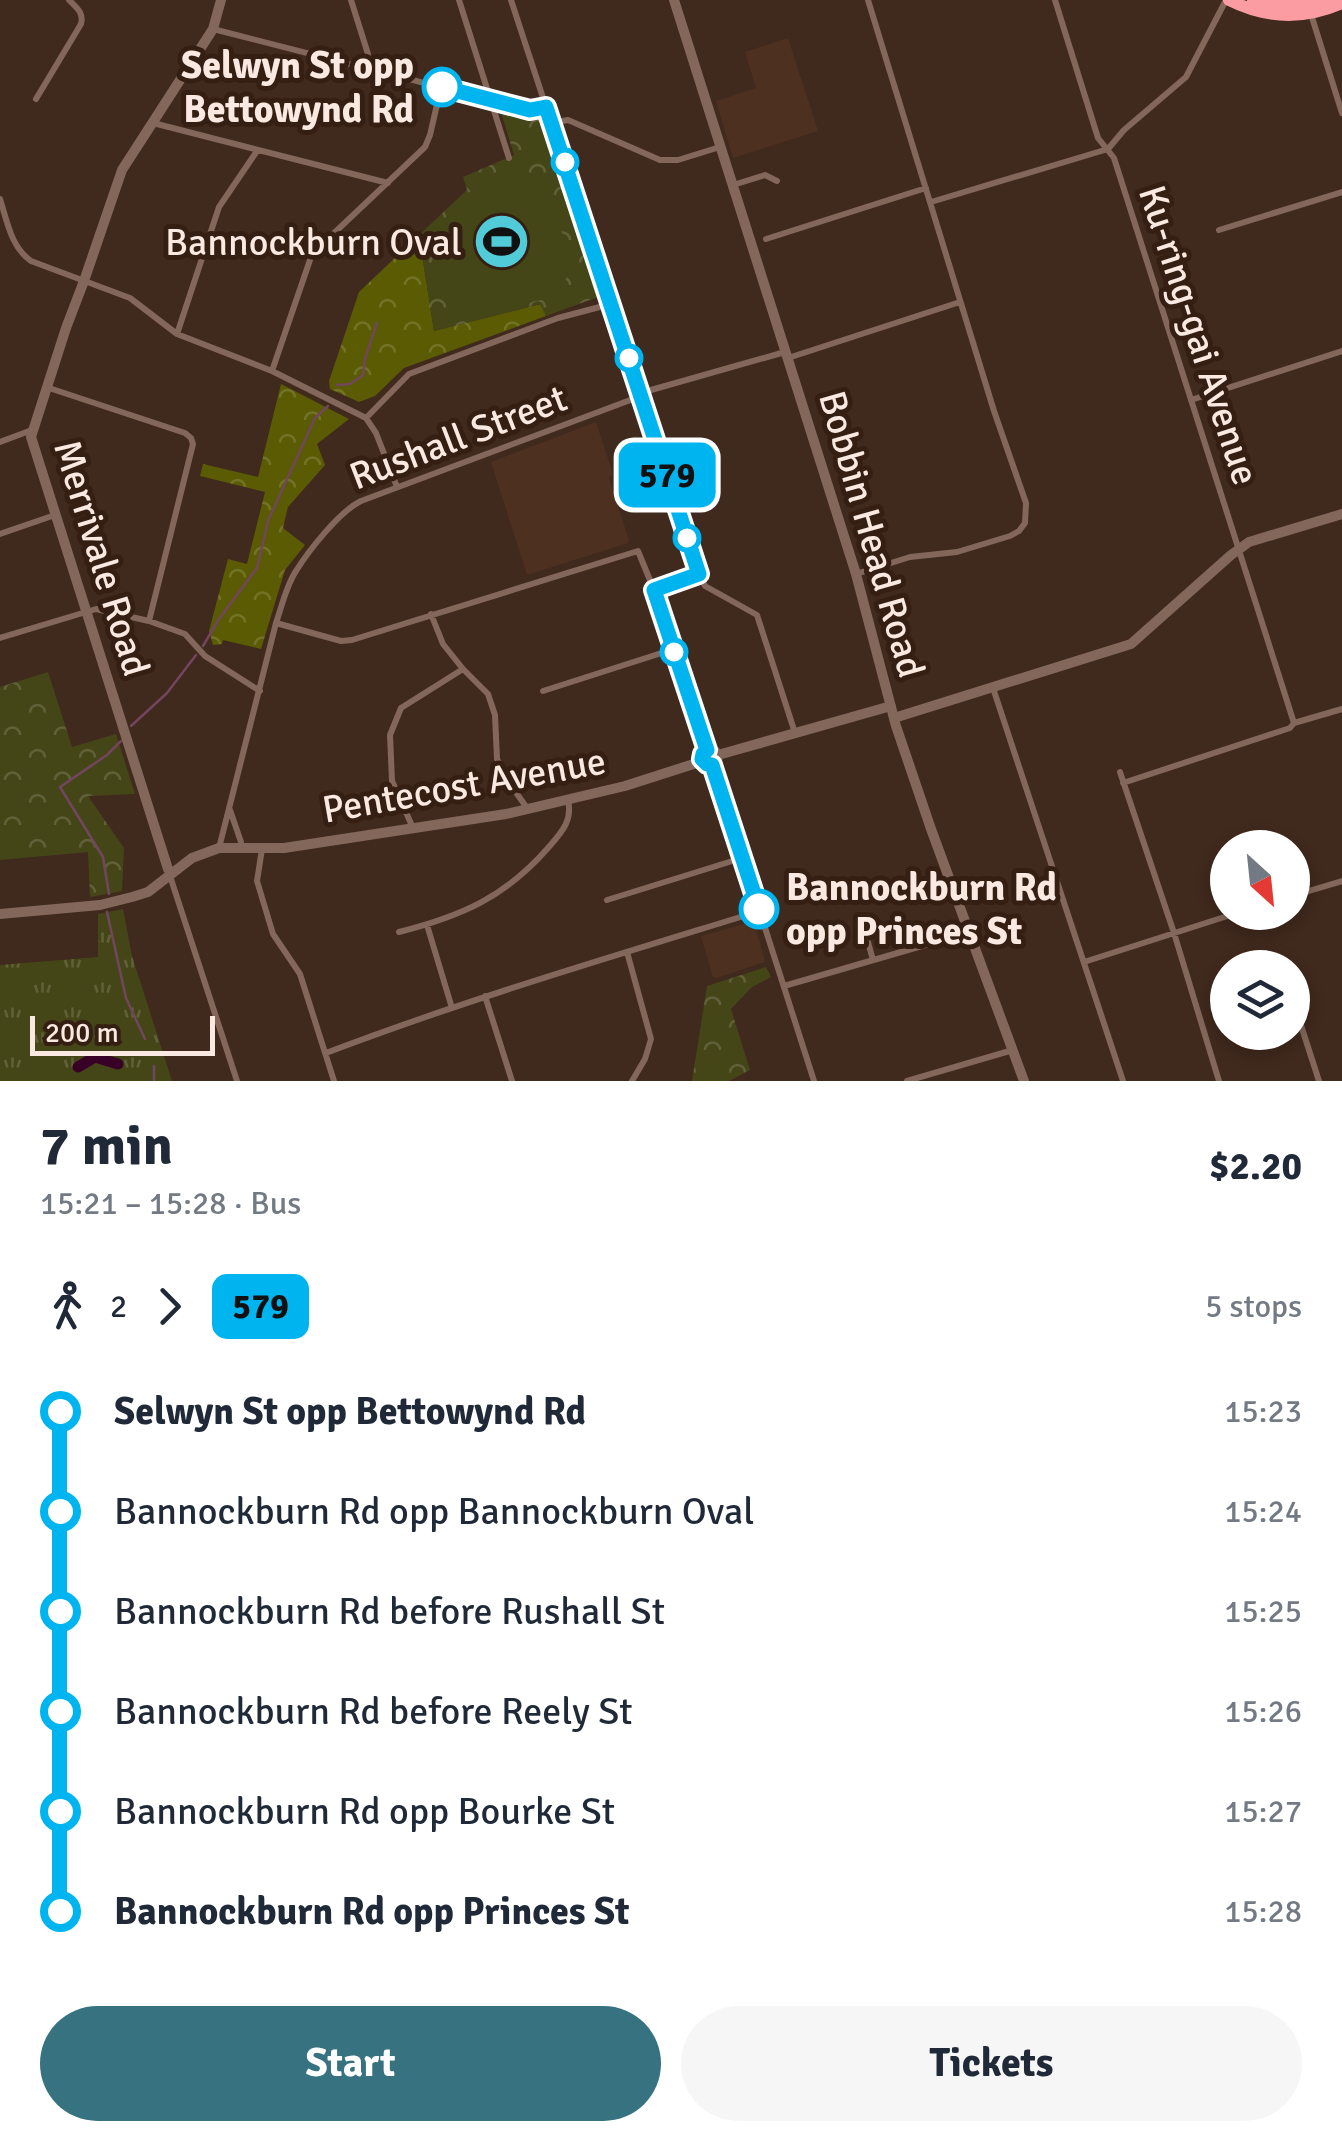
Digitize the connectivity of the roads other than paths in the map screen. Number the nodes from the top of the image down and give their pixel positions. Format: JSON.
{"nodes":[{"id":1,"x":69,"y":0,"type":"edge"},
{"id":2,"x":221,"y":0,"type":"edge"},
{"id":3,"x":351,"y":0,"type":"edge"},
{"id":4,"x":459,"y":0,"type":"edge"},
{"id":5,"x":511,"y":0,"type":"edge"},
{"id":6,"x":674,"y":0,"type":"edge"},
{"id":7,"x":868,"y":0,"type":"edge"},
{"id":8,"x":1056,"y":0,"type":"edge"},
{"id":9,"x":1228,"y":0,"type":"edge"},
{"id":10,"x":1253,"y":0,"type":"edge"},
{"id":11,"x":1328,"y":0,"type":"edge"},
{"id":12,"x":1342,"y":3,"type":"edge"},
{"id":13,"x":1310,"y":9,"type":"junction"},
{"id":14,"x":214,"y":29,"type":"junction"},
{"id":15,"x":368,"y":68,"type":"junction"},
{"id":16,"x":440,"y":86,"type":"junction"},
{"id":17,"x":36,"y":99,"type":"dead end"},
{"id":18,"x":492,"y":100,"type":"junction"},
{"id":19,"x":546,"y":107,"type":"junction"},
{"id":20,"x":1342,"y":113,"type":"edge"},
{"id":21,"x":151,"y":123,"type":"junction"},
{"id":22,"x":551,"y":123,"type":"junction"},
{"id":23,"x":720,"y":147,"type":"junction"},
{"id":24,"x":1108,"y":149,"type":"junction"},
{"id":25,"x":256,"y":151,"type":"junction"},
{"id":26,"x":508,"y":158,"type":"dead end"},
{"id":27,"x":777,"y":181,"type":"dead end"},
{"id":28,"x":389,"y":184,"type":"junction"},
{"id":29,"x":733,"y":184,"type":"junction"},
{"id":30,"x":926,"y":188,"type":"junction"},
{"id":31,"x":1342,"y":192,"type":"edge"},
{"id":32,"x":0,"y":199,"type":"edge"},
{"id":33,"x":931,"y":202,"type":"junction"},
{"id":34,"x":1219,"y":230,"type":"dead end"},
{"id":35,"x":766,"y":239,"type":"dead end"},
{"id":36,"x":84,"y":280,"type":"junction"},
{"id":37,"x":960,"y":302,"type":"junction"},
{"id":38,"x":611,"y":304,"type":"junction"},
{"id":39,"x":177,"y":334,"type":"junction"},
{"id":40,"x":1342,"y":351,"type":"edge"},
{"id":41,"x":787,"y":355,"type":"junction"},
{"id":42,"x":272,"y":371,"type":"junction"},
{"id":43,"x":46,"y":387,"type":"junction"},
{"id":44,"x":641,"y":396,"type":"junction"},
{"id":45,"x":1191,"y":400,"type":"junction"},
{"id":46,"x":366,"y":418,"type":"junction"},
{"id":47,"x":32,"y":430,"type":"junction"},
{"id":48,"x":3,"y":441,"type":"edge"},
{"id":49,"x":33,"y":446,"type":"junction"},
{"id":50,"x":397,"y":487,"type":"junction"},
{"id":51,"x":1342,"y":514,"type":"edge"},
{"id":52,"x":55,"y":515,"type":"junction"},
{"id":53,"x":0,"y":534,"type":"edge"},
{"id":54,"x":1238,"y":549,"type":"junction"},
{"id":55,"x":699,"y":574,"type":"junction"},
{"id":56,"x":856,"y":574,"type":"junction"},
{"id":57,"x":654,"y":590,"type":"junction"},
{"id":58,"x":85,"y":611,"type":"junction"},
{"id":59,"x":431,"y":614,"type":"junction"},
{"id":60,"x":149,"y":621,"type":"junction"},
{"id":61,"x":276,"y":623,"type":"junction"},
{"id":62,"x":0,"y":638,"type":"edge"},
{"id":63,"x":674,"y":649,"type":"junction"},
{"id":64,"x":463,"y":670,"type":"junction"},
{"id":65,"x":993,"y":687,"type":"junction"},
{"id":66,"x":260,"y":691,"type":"junction"},
{"id":67,"x":543,"y":691,"type":"dead end"},
{"id":68,"x":1342,"y":708,"type":"edge"},
{"id":69,"x":892,"y":712,"type":"junction"},
{"id":70,"x":1294,"y":724,"type":"junction"},
{"id":71,"x":795,"y":733,"type":"junction"},
{"id":72,"x":710,"y":758,"type":"junction"},
{"id":73,"x":1120,"y":772,"type":"dead end"},
{"id":74,"x":1123,"y":783,"type":"junction"},
{"id":75,"x":568,"y":800,"type":"junction"},
{"id":76,"x":230,"y":808,"type":"junction"},
{"id":77,"x":528,"y":810,"type":"junction"},
{"id":78,"x":413,"y":828,"type":"junction"},
{"id":79,"x":241,"y":842,"type":"junction"},
{"id":80,"x":262,"y":845,"type":"junction"},
{"id":81,"x":219,"y":846,"type":"junction"},
{"id":82,"x":164,"y":853,"type":"junction"},
{"id":83,"x":742,"y":858,"type":"junction"},
{"id":84,"x":181,"y":860,"type":"junction"},
{"id":85,"x":169,"y":872,"type":"junction"},
{"id":86,"x":1342,"y":881,"type":"edge"},
{"id":87,"x":1310,"y":891,"type":"edge"},
{"id":88,"x":607,"y":900,"type":"dead end"},
{"id":89,"x":760,"y":911,"type":"junction"},
{"id":90,"x":0,"y":914,"type":"edge"},
{"id":91,"x":861,"y":917,"type":"dead end"},
{"id":92,"x":1210,"y":922,"type":"edge"},
{"id":93,"x":427,"y":925,"type":"junction"},
{"id":94,"x":400,"y":932,"type":"dead end"},
{"id":95,"x":970,"y":932,"type":"junction"},
{"id":96,"x":1174,"y":933,"type":"junction"},
{"id":97,"x":628,"y":952,"type":"junction"},
{"id":98,"x":873,"y":960,"type":"junction"},
{"id":99,"x":1084,"y":962,"type":"junction"},
{"id":100,"x":784,"y":986,"type":"junction"},
{"id":101,"x":485,"y":996,"type":"junction"},
{"id":102,"x":452,"y":1008,"type":"junction"},
{"id":103,"x":1014,"y":1050,"type":"junction"},
{"id":104,"x":1310,"y":1050,"type":"edge"},
{"id":105,"x":326,"y":1053,"type":"junction"},
{"id":106,"x":237,"y":1081,"type":"edge"},
{"id":107,"x":334,"y":1081,"type":"edge"},
{"id":108,"x":512,"y":1081,"type":"edge"},
{"id":109,"x":632,"y":1081,"type":"edge"},
{"id":110,"x":814,"y":1081,"type":"edge"},
{"id":111,"x":907,"y":1081,"type":"edge"},
{"id":112,"x":1024,"y":1081,"type":"edge"},
{"id":113,"x":1123,"y":1081,"type":"edge"},
{"id":114,"x":1220,"y":1081,"type":"edge"},
{"id":115,"x":1320,"y":1081,"type":"edge"}],
"edges":[{"from":1,"to":17,"type":"street"},
{"from":2,"to":14,"type":"street","name":"Merrivale Road"},
{"from":3,"to":15,"type":"street"},
{"from":4,"to":18,"type":"street"},
{"from":5,"to":19,"type":"street"},
{"from":6,"to":23,"type":"street","name":"Bobbin Head Road"},
{"from":7,"to":30,"type":"street"},
{"from":8,"to":24,"type":"street"},
{"from":9,"to":13,"type":"highway"},
{"from":9,"to":24,"type":"street","name":"Ku-ring-gai Avenue"},
{"from":10,"to":13,"type":"highway"},
{"from":11,"to":13,"type":"highway"},
{"from":12,"to":13,"type":"highway"},
{"from":13,"to":20,"type":"street"},
{"from":14,"to":15,"type":"street"},
{"from":14,"to":21,"type":"street","name":"Merrivale Road"},
{"from":15,"to":16,"type":"street"},
{"from":16,"to":18,"type":"street"},
{"from":16,"to":28,"type":"street"},
{"from":18,"to":19,"type":"street"},
{"from":18,"to":26,"type":"street"},
{"from":19,"to":22,"type":"street"},
{"from":21,"to":25,"type":"street"},
{"from":21,"to":36,"type":"street","name":"Merrivale Road"},
{"from":22,"to":23,"type":"street"},
{"from":22,"to":38,"type":"street"},
{"from":23,"to":29,"type":"street","name":"Bobbin Head Road"},
{"from":24,"to":33,"type":"street"},
{"from":24,"to":45,"type":"street","name":"Ku-ring-gai Avenue"},
{"from":25,"to":28,"type":"street"},
{"from":25,"to":39,"type":"street"},
{"from":27,"to":29,"type":"street"},
{"from":28,"to":42,"type":"street"},
{"from":29,"to":41,"type":"street","name":"Bobbin Head Road"},
{"from":30,"to":33,"type":"street"},
{"from":30,"to":35,"type":"street"},
{"from":31,"to":34,"type":"street"},
{"from":32,"to":36,"type":"street"},
{"from":33,"to":37,"type":"street"},
{"from":36,"to":39,"type":"street"},
{"from":36,"to":43,"type":"street","name":"Merrivale Road"},
{"from":37,"to":41,"type":"street","name":"Rushall Street"},
{"from":37,"to":56,"type":"street"},
{"from":38,"to":44,"type":"street"},
{"from":38,"to":46,"type":"street"},
{"from":39,"to":42,"type":"street"},
{"from":40,"to":45,"type":"street"},
{"from":41,"to":44,"type":"street","name":"Rushall Street"},
{"from":41,"to":56,"type":"street","name":"Bobbin Head Road"},
{"from":42,"to":46,"type":"street"},
{"from":43,"to":47,"type":"street","name":"Merrivale Road"},
{"from":43,"to":60,"type":"street"},
{"from":44,"to":50,"type":"street","name":"Rushall Street"},
{"from":44,"to":55,"type":"street"},
{"from":45,"to":54,"type":"street","name":"Ku-ring-gai Avenue"},
{"from":46,"to":50,"type":"street"},
{"from":47,"to":48,"type":"street"},
{"from":47,"to":49,"type":"street","name":"Merrivale Road"},
{"from":48,"to":49,"type":"street"},
{"from":49,"to":52,"type":"street","name":"Merrivale Road"},
{"from":50,"to":61,"type":"street","name":"Rushall Street"},
{"from":51,"to":54,"type":"street"},
{"from":52,"to":53,"type":"street"},
{"from":52,"to":58,"type":"street","name":"Merrivale Road"},
{"from":54,"to":65,"type":"street","name":"Pentecost Avenue"},
{"from":54,"to":70,"type":"street","name":"Ku-ring-gai Avenue"},
{"from":55,"to":57,"type":"street"},
{"from":55,"to":71,"type":"street"},
{"from":56,"to":69,"type":"street","name":"Bobbin Head Road"},
{"from":57,"to":59,"type":"street"},
{"from":57,"to":63,"type":"street"},
{"from":58,"to":60,"type":"street"},
{"from":58,"to":62,"type":"street"},
{"from":58,"to":82,"type":"street","name":"Merrivale Road"},
{"from":59,"to":61,"type":"street"},
{"from":59,"to":64,"type":"street"},
{"from":60,"to":66,"type":"street"},
{"from":61,"to":66,"type":"street","name":"Rushall Street"},
{"from":63,"to":67,"type":"street"},
{"from":63,"to":72,"type":"street"},
{"from":64,"to":77,"type":"street"},
{"from":64,"to":78,"type":"street"},
{"from":65,"to":69,"type":"street","name":"Pentecost Avenue"},
{"from":65,"to":99,"type":"street"},
{"from":66,"to":76,"type":"street","name":"Rushall Street"},
{"from":68,"to":70,"type":"street"},
{"from":69,"to":71,"type":"street","name":"Pentecost Avenue"},
{"from":69,"to":95,"type":"street","name":"Bobbin Head Road"},
{"from":70,"to":74,"type":"street"},
{"from":71,"to":72,"type":"street","name":"Pentecost Avenue"},
{"from":72,"to":75,"type":"street","name":"Pentecost Avenue"},
{"from":72,"to":83,"type":"street"},
{"from":73,"to":74,"type":"street"},
{"from":74,"to":96,"type":"street"},
{"from":75,"to":77,"type":"street","name":"Pentecost Avenue"},
{"from":75,"to":93,"type":"street"},
{"from":76,"to":79,"type":"street"},
{"from":76,"to":81,"type":"street","name":"Rushall Street"},
{"from":77,"to":78,"type":"street","name":"Pentecost Avenue"},
{"from":78,"to":80,"type":"street","name":"Pentecost Avenue"},
{"from":79,"to":80,"type":"street","name":"Pentecost Avenue"},
{"from":79,"to":81,"type":"street","name":"Pentecost Avenue"},
{"from":80,"to":81,"type":"street","name":"Pentecost Avenue"},
{"from":80,"to":105,"type":"street"},
{"from":81,"to":84,"type":"street","name":"Pentecost Avenue"},
{"from":81,"to":85,"type":"street","name":"Pentecost Avenue"},
{"from":82,"to":84,"type":"street"},
{"from":82,"to":85,"type":"street","name":"Merrivale Road"},
{"from":83,"to":88,"type":"street"},
{"from":83,"to":89,"type":"street"},
{"from":84,"to":85,"type":"street","name":"Pentecost Avenue"},
{"from":85,"to":90,"type":"street","name":"Pentecost Avenue"},
{"from":85,"to":106,"type":"street"},
{"from":86,"to":87,"type":"street"},
{"from":89,"to":97,"type":"street"},
{"from":89,"to":100,"type":"street"},
{"from":91,"to":98,"type":"street"},
{"from":92,"to":96,"type":"street"},
{"from":93,"to":94,"type":"street"},
{"from":93,"to":102,"type":"street"},
{"from":95,"to":98,"type":"street"},
{"from":95,"to":103,"type":"street","name":"Bobbin Head Road"},
{"from":96,"to":99,"type":"street"},
{"from":96,"to":114,"type":"street"},
{"from":97,"to":101,"type":"street"},
{"from":97,"to":109,"type":"street"},
{"from":98,"to":100,"type":"street"},
{"from":99,"to":113,"type":"street"},
{"from":100,"to":110,"type":"street"},
{"from":101,"to":102,"type":"street"},
{"from":101,"to":108,"type":"street"},
{"from":102,"to":105,"type":"street"},
{"from":103,"to":111,"type":"street"},
{"from":103,"to":112,"type":"street","name":"Bobbin Head Road"},
{"from":104,"to":115,"type":"street"},
{"from":105,"to":107,"type":"street"}]}
